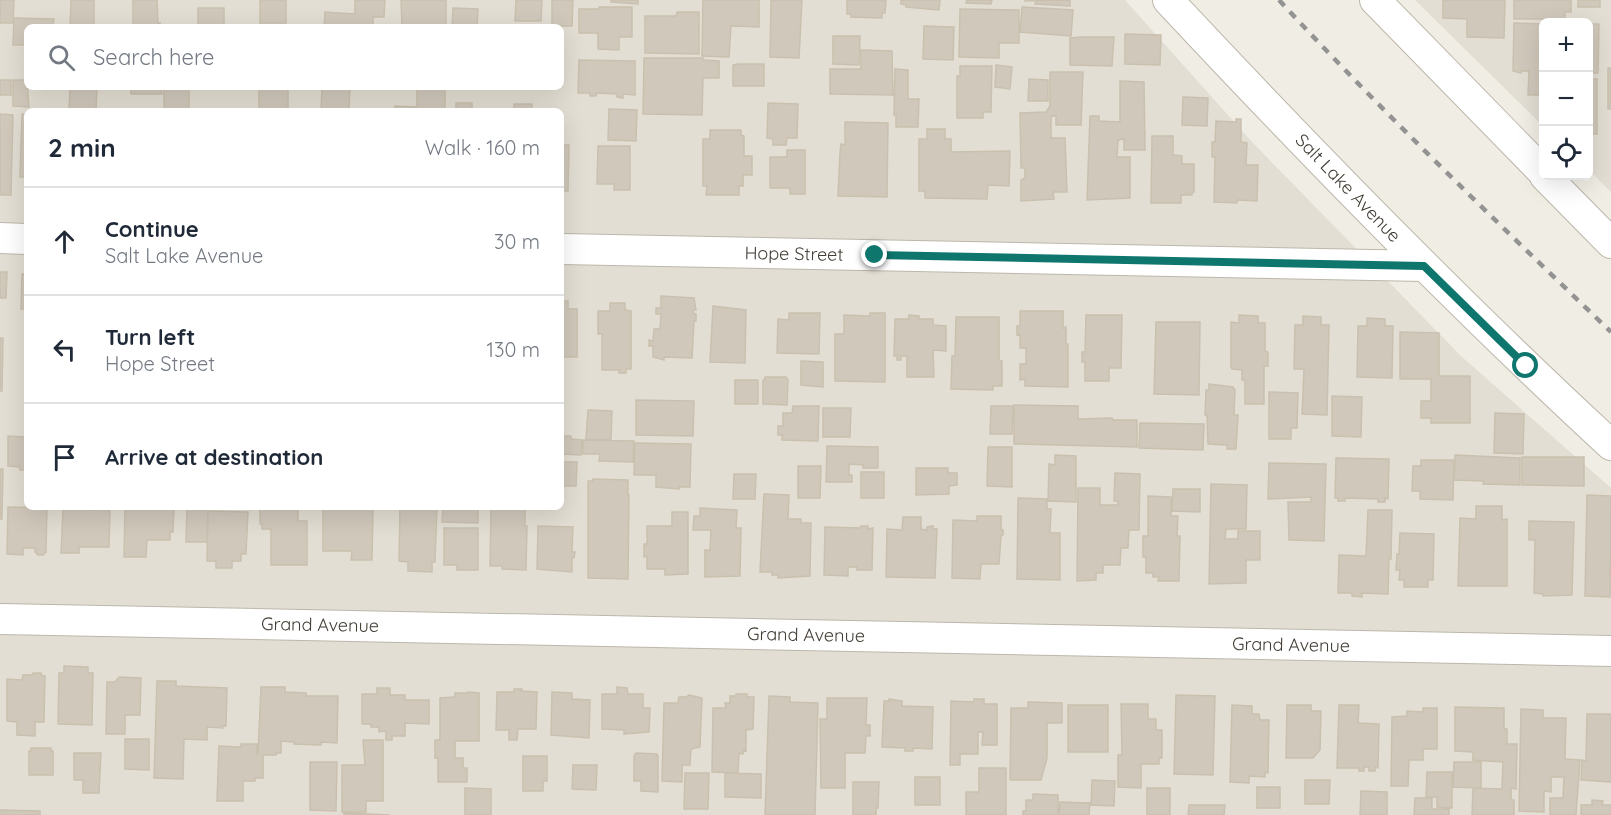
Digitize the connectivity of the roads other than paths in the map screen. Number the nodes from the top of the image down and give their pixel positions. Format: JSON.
{"nodes":[{"id":1,"x":1168,"y":0,"type":"edge"},
{"id":2,"x":1375,"y":0,"type":"edge"},
{"id":3,"x":1539,"y":170,"type":"edge"},
{"id":4,"x":1549,"y":180,"type":"edge"},
{"id":5,"x":0,"y":238,"type":"edge"},
{"id":6,"x":24,"y":239,"type":"edge"},
{"id":7,"x":1611,"y":243,"type":"edge"},
{"id":8,"x":564,"y":249,"type":"edge"},
{"id":9,"x":1424,"y":266,"type":"junction"},
{"id":10,"x":1611,"y":445,"type":"edge"},
{"id":11,"x":0,"y":619,"type":"edge"},
{"id":12,"x":1611,"y":651,"type":"edge"}],
"edges":[{"from":1,"to":9,"type":"street","name":"Salt Lake Avenue"},
{"from":2,"to":3,"type":"street"},
{"from":4,"to":7,"type":"street"},
{"from":5,"to":6,"type":"street"},
{"from":8,"to":9,"type":"street","name":"Hope Street"},
{"from":9,"to":10,"type":"street","name":"Salt Lake Avenue"},
{"from":11,"to":12,"type":"street","name":"Grand Avenue"}]}
